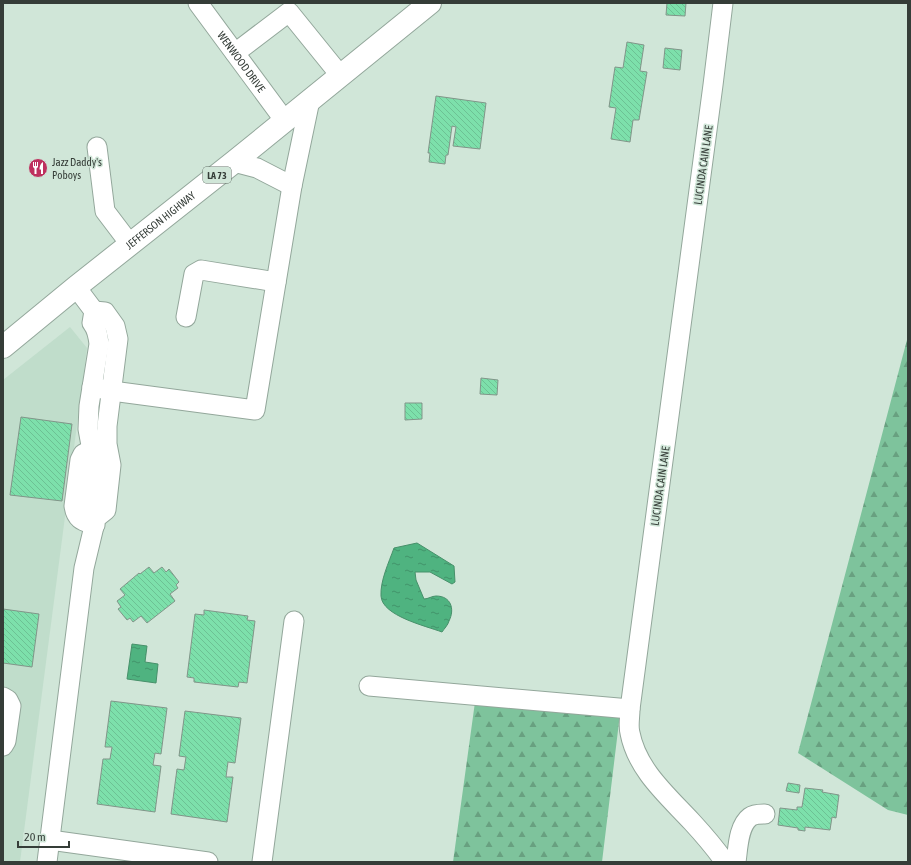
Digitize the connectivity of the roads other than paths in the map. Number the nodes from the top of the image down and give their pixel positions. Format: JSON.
{"nodes":[{"id":1,"x":198,"y":3,"type":"edge"},
{"id":2,"x":723,"y":3,"type":"edge"},
{"id":3,"x":428,"y":4,"type":"edge"},
{"id":4,"x":235,"y":53,"type":"junction"},
{"id":5,"x":340,"y":75,"type":"junction"},
{"id":6,"x":310,"y":100,"type":"junction"},
{"id":7,"x":285,"y":121,"type":"junction"},
{"id":8,"x":98,"y":147,"type":"dead end"},
{"id":9,"x":234,"y":162,"type":"junction"},
{"id":10,"x":292,"y":186,"type":"junction"},
{"id":11,"x":130,"y":244,"type":"junction"},
{"id":12,"x":276,"y":282,"type":"junction"},
{"id":13,"x":76,"y":287,"type":"junction"},
{"id":14,"x":94,"y":312,"type":"junction"},
{"id":15,"x":186,"y":317,"type":"dead end"},
{"id":16,"x":3,"y":347,"type":"edge"},
{"id":17,"x":92,"y":387,"type":"junction"},
{"id":18,"x":112,"y":391,"type":"junction"},
{"id":19,"x":95,"y":522,"type":"junction"},
{"id":20,"x":294,"y":621,"type":"dead end"},
{"id":21,"x":369,"y":686,"type":"dead end"},
{"id":22,"x":3,"y":697,"type":"edge"},
{"id":23,"x":630,"y":709,"type":"junction"},
{"id":24,"x":3,"y":746,"type":"edge"},
{"id":25,"x":765,"y":814,"type":"dead end"},
{"id":26,"x":50,"y":840,"type":"junction"},
{"id":27,"x":47,"y":862,"type":"edge"},
{"id":28,"x":208,"y":862,"type":"edge"},
{"id":29,"x":262,"y":862,"type":"edge"},
{"id":30,"x":725,"y":862,"type":"edge"},
{"id":31,"x":736,"y":862,"type":"edge"}],
"edges":[{"from":1,"to":4,"type":"street","name":"WENWOOD DRIVE"},
{"from":2,"to":23,"type":"street","name":"LUCINDA CAIN LANE"},
{"from":3,"to":5,"type":"main road","name":"JEFFERSON HIGHWAY","number":"LA 73"},
{"from":4,"to":5,"type":"street"},
{"from":4,"to":7,"type":"street","name":"WENWOOD DRIVE"},
{"from":5,"to":6,"type":"main road","name":"JEFFERSON HIGHWAY","number":"LA 73"},
{"from":6,"to":7,"type":"main road","name":"JEFFERSON HIGHWAY","number":"LA 73"},
{"from":6,"to":10,"type":"street"},
{"from":7,"to":9,"type":"main road","name":"JEFFERSON HIGHWAY","number":"LA 73"},
{"from":8,"to":11,"type":"street"},
{"from":9,"to":10,"type":"street"},
{"from":9,"to":11,"type":"main road","name":"JEFFERSON HIGHWAY","number":"LA 73"},
{"from":10,"to":12,"type":"street"},
{"from":11,"to":13,"type":"main road","name":"JEFFERSON HIGHWAY","number":"LA 73"},
{"from":12,"to":15,"type":"street"},
{"from":12,"to":18,"type":"street"},
{"from":13,"to":14,"type":"street"},
{"from":13,"to":16,"type":"main road","name":"JEFFERSON HIGHWAY","number":"LA 73"},
{"from":14,"to":17,"type":"street"},
{"from":14,"to":18,"type":"street"},
{"from":17,"to":18,"type":"street"},
{"from":17,"to":19,"type":"street"},
{"from":18,"to":19,"type":"street"},
{"from":19,"to":26,"type":"street"},
{"from":20,"to":29,"type":"street"},
{"from":21,"to":23,"type":"street"},
{"from":22,"to":24,"type":"street"},
{"from":23,"to":30,"type":"street","name":"LUCINDA CAIN LANE"},
{"from":25,"to":31,"type":"street"},
{"from":26,"to":27,"type":"street"},
{"from":26,"to":28,"type":"street"}]}
